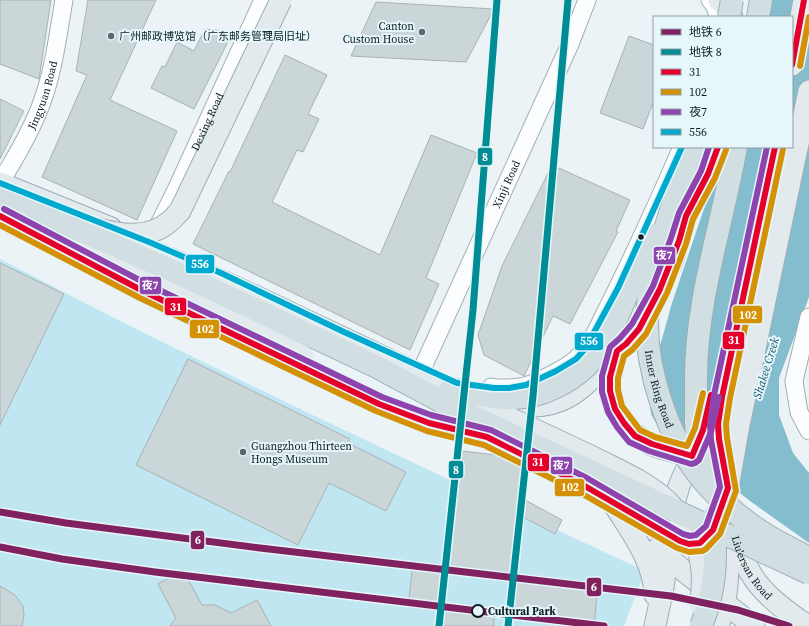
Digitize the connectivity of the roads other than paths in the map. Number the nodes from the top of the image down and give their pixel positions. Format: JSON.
{"nodes":[{"id":1,"x":64,"y":0,"type":"edge"},
{"id":2,"x":263,"y":0,"type":"edge"},
{"id":3,"x":281,"y":0,"type":"edge"},
{"id":4,"x":587,"y":0,"type":"edge"},
{"id":5,"x":710,"y":0,"type":"edge"},
{"id":6,"x":719,"y":0,"type":"edge"},
{"id":7,"x":732,"y":0,"type":"edge"},
{"id":8,"x":760,"y":0,"type":"edge"},
{"id":9,"x":790,"y":0,"type":"edge"},
{"id":10,"x":795,"y":0,"type":"edge"},
{"id":11,"x":804,"y":0,"type":"edge"},
{"id":12,"x":809,"y":14,"type":"edge"},
{"id":13,"x":718,"y":16,"type":"edge"},
{"id":14,"x":729,"y":16,"type":"edge"},
{"id":15,"x":732,"y":16,"type":"edge"},
{"id":16,"x":758,"y":16,"type":"edge"},
{"id":17,"x":793,"y":16,"type":"edge"},
{"id":18,"x":793,"y":60,"type":"edge"},
{"id":19,"x":809,"y":91,"type":"edge"},
{"id":20,"x":806,"y":111,"type":"edge"},
{"id":21,"x":682,"y":148,"type":"edge"},
{"id":22,"x":690,"y":148,"type":"edge"},
{"id":23,"x":693,"y":148,"type":"edge"},
{"id":24,"x":718,"y":148,"type":"edge"},
{"id":25,"x":736,"y":148,"type":"edge"},
{"id":26,"x":766,"y":148,"type":"edge"},
{"id":27,"x":775,"y":148,"type":"edge"},
{"id":28,"x":0,"y":183,"type":"edge"},
{"id":29,"x":0,"y":195,"type":"edge"},
{"id":30,"x":0,"y":216,"type":"edge"},
{"id":31,"x":89,"y":227,"type":"junction"},
{"id":32,"x":149,"y":242,"type":"junction"},
{"id":33,"x":63,"y":248,"type":"junction"},
{"id":34,"x":175,"y":281,"type":"junction"},
{"id":35,"x":809,"y":317,"type":"edge"},
{"id":36,"x":617,"y":351,"type":"junction"},
{"id":37,"x":423,"y":367,"type":"junction"},
{"id":38,"x":696,"y":383,"type":"junction"},
{"id":39,"x":454,"y":386,"type":"junction"},
{"id":40,"x":809,"y":430,"type":"edge"},
{"id":41,"x":487,"y":437,"type":"junction"},
{"id":42,"x":692,"y":456,"type":"junction"},
{"id":43,"x":727,"y":459,"type":"junction"},
{"id":44,"x":728,"y":488,"type":"junction"},
{"id":45,"x":613,"y":502,"type":"junction"},
{"id":46,"x":672,"y":544,"type":"junction"},
{"id":47,"x":809,"y":558,"type":"edge"},
{"id":48,"x":809,"y":573,"type":"edge"},
{"id":49,"x":809,"y":586,"type":"edge"},
{"id":50,"x":725,"y":605,"type":"junction"},
{"id":51,"x":656,"y":623,"type":"edge"},
{"id":52,"x":696,"y":626,"type":"edge"},
{"id":53,"x":701,"y":626,"type":"edge"},
{"id":54,"x":718,"y":626,"type":"edge"},
{"id":55,"x":754,"y":626,"type":"edge"},
{"id":56,"x":808,"y":626,"type":"edge"}],
"edges":[{"from":1,"to":28,"type":"street","name":"Jingyuan Road"},
{"from":2,"to":32,"type":"street","name":"Dexing Road"},
{"from":3,"to":31,"type":"main road","bridge":true},
{"from":4,"to":37,"type":"street","name":"Xinji Road"},
{"from":5,"to":13,"type":"street"},
{"from":6,"to":15,"type":"main road"},
{"from":7,"to":14,"type":"highway","bridge":true},
{"from":8,"to":16,"type":"highway"},
{"from":9,"to":12,"type":"main road"},
{"from":10,"to":17,"type":"main road"},
{"from":11,"to":18,"type":"main road"},
{"from":19,"to":20,"type":"main road"},
{"from":20,"to":43,"type":"main road"},
{"from":21,"to":39,"type":"street"},
{"from":22,"to":39,"type":"highway","bridge":true},
{"from":23,"to":47,"type":"highway","name":"Inner Ring Road","bridge":true},
{"from":24,"to":36,"type":"main road"},
{"from":25,"to":38,"type":"highway"},
{"from":26,"to":42,"type":"main road","bridge":true},
{"from":27,"to":43,"type":"main road"},
{"from":28,"to":32,"type":"main road"},
{"from":29,"to":31,"type":"main road","bridge":true},
{"from":29,"to":41,"type":"main road","bridge":true},
{"from":29,"to":48,"type":"highway","bridge":true},
{"from":30,"to":33,"type":"main road"},
{"from":31,"to":39,"type":"main road","bridge":true},
{"from":32,"to":34,"type":"main road"},
{"from":32,"to":37,"type":"main road"},
{"from":33,"to":34,"type":"main road"},
{"from":33,"to":41,"type":"main road"},
{"from":34,"to":41,"type":"main road"},
{"from":35,"to":40,"type":"street"},
{"from":36,"to":39,"type":"main road"},
{"from":36,"to":42,"type":"main road"},
{"from":37,"to":39,"type":"main road"},
{"from":38,"to":49,"type":"highway","bridge":true},
{"from":38,"to":53,"type":"highway","bridge":true},
{"from":39,"to":52,"type":"main road","bridge":true},
{"from":41,"to":45,"type":"main road"},
{"from":42,"to":46,"type":"main road"},
{"from":43,"to":44,"type":"main road"},
{"from":44,"to":46,"type":"main road"},
{"from":44,"to":50,"type":"main road"},
{"from":44,"to":56,"type":"main road","name":"Liu'ersan Road"},
{"from":45,"to":46,"type":"main road"},
{"from":45,"to":51,"type":"main road"},
{"from":46,"to":50,"type":"main road"},
{"from":46,"to":51,"type":"main road"},
{"from":50,"to":54,"type":"main road"},
{"from":50,"to":55,"type":"main road"}]}
